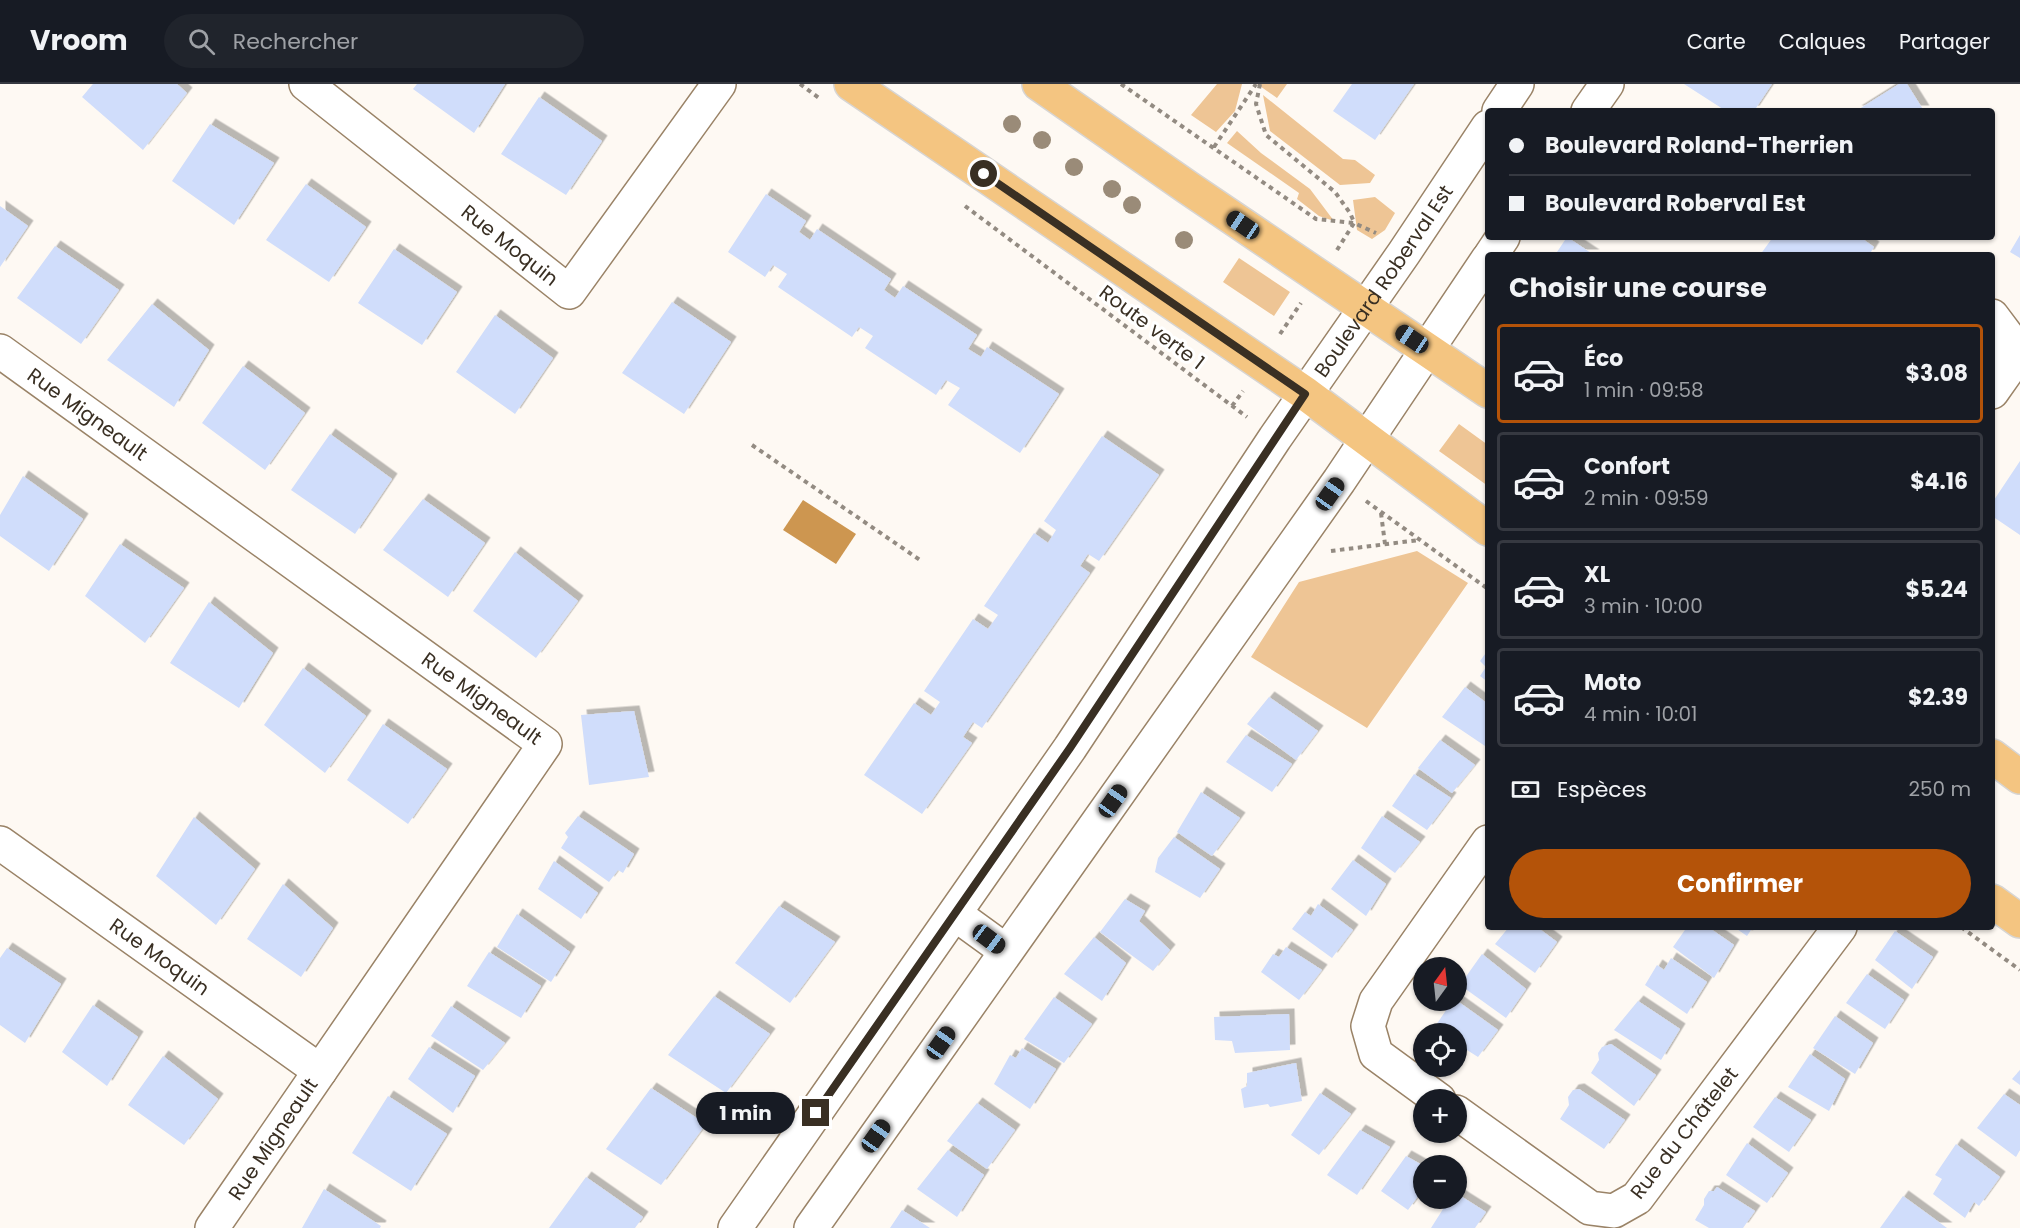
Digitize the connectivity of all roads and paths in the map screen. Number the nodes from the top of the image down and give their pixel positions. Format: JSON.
{"nodes":[{"id":1,"x":306,"y":84,"type":"edge"},
{"id":2,"x":719,"y":84,"type":"edge"},
{"id":3,"x":800,"y":84,"type":"edge"},
{"id":4,"x":851,"y":84,"type":"edge"},
{"id":5,"x":1039,"y":84,"type":"edge"},
{"id":6,"x":1121,"y":84,"type":"edge"},
{"id":7,"x":1258,"y":84,"type":"edge"},
{"id":8,"x":1516,"y":84,"type":"edge"},
{"id":9,"x":1607,"y":84,"type":"edge"},
{"id":10,"x":820,"y":98,"type":"dead end"},
{"id":11,"x":1501,"y":108,"type":"edge"},
{"id":12,"x":1590,"y":108,"type":"edge"},
{"id":13,"x":1485,"y":131,"type":"edge"},
{"id":14,"x":1214,"y":147,"type":"junction"},
{"id":15,"x":964,"y":206,"type":"dead end"},
{"id":16,"x":1354,"y":223,"type":"junction"},
{"id":17,"x":1380,"y":236,"type":"dead end"},
{"id":18,"x":1485,"y":263,"type":"edge"},
{"id":19,"x":1319,"y":276,"type":"junction"},
{"id":20,"x":1365,"y":308,"type":"junction"},
{"id":21,"x":1995,"y":320,"type":"edge"},
{"id":22,"x":1427,"y":350,"type":"junction"},
{"id":23,"x":0,"y":351,"type":"edge"},
{"id":24,"x":1260,"y":364,"type":"junction"},
{"id":25,"x":1995,"y":388,"type":"edge"},
{"id":26,"x":1485,"y":389,"type":"edge"},
{"id":27,"x":1305,"y":394,"type":"junction"},
{"id":28,"x":1233,"y":406,"type":"junction"},
{"id":29,"x":1275,"y":438,"type":"junction"},
{"id":30,"x":1368,"y":440,"type":"junction"},
{"id":31,"x":752,"y":445,"type":"dead end"},
{"id":32,"x":1339,"y":481,"type":"junction"},
{"id":33,"x":1381,"y":512,"type":"junction"},
{"id":34,"x":1485,"y":527,"type":"edge"},
{"id":35,"x":1420,"y":540,"type":"junction"},
{"id":36,"x":1385,"y":544,"type":"junction"},
{"id":37,"x":1285,"y":557,"type":"junction"},
{"id":38,"x":920,"y":560,"type":"dead end"},
{"id":39,"x":1485,"y":587,"type":"edge"},
{"id":40,"x":1995,"y":758,"type":"edge"},
{"id":41,"x":2020,"y":777,"type":"edge"},
{"id":42,"x":0,"y":843,"type":"edge"},
{"id":43,"x":1485,"y":846,"type":"edge"},
{"id":44,"x":1995,"y":903,"type":"edge"},
{"id":45,"x":955,"y":914,"type":"junction"},
{"id":46,"x":2020,"y":921,"type":"edge"},
{"id":47,"x":1838,"y":930,"type":"edge"},
{"id":48,"x":1965,"y":930,"type":"edge"},
{"id":49,"x":1006,"y":951,"type":"junction"},
{"id":50,"x":2020,"y":970,"type":"edge"},
{"id":51,"x":320,"y":1071,"type":"junction"},
{"id":52,"x":1424,"y":1089,"type":"edge"},
{"id":53,"x":1467,"y":1120,"type":"edge"},
{"id":54,"x":212,"y":1228,"type":"edge"},
{"id":55,"x":735,"y":1228,"type":"edge"},
{"id":56,"x":811,"y":1228,"type":"edge"}],
"edges":[{"from":1,"to":2,"type":"street","name":"Rue Moquin"},
{"from":3,"to":10,"type":"path"},
{"from":4,"to":24,"type":"main road"},
{"from":5,"to":19,"type":"main road"},
{"from":6,"to":14,"type":"path"},
{"from":7,"to":14,"type":"path"},
{"from":7,"to":16,"type":"path"},
{"from":8,"to":11,"type":"street"},
{"from":9,"to":12,"type":"street"},
{"from":13,"to":20,"type":"street","name":"Boulevard Roberval Est"},
{"from":14,"to":16,"type":"path"},
{"from":15,"to":28,"type":"path","name":"Route verte 1"},
{"from":16,"to":17,"type":"path"},
{"from":16,"to":19,"type":"path"},
{"from":18,"to":22,"type":"street"},
{"from":19,"to":20,"type":"main road"},
{"from":19,"to":24,"type":"path"},
{"from":20,"to":22,"type":"main road"},
{"from":20,"to":27,"type":"street","name":"Boulevard Roberval Est"},
{"from":21,"to":25,"type":"street"},
{"from":22,"to":26,"type":"main road"},
{"from":22,"to":30,"type":"street"},
{"from":23,"to":51,"type":"street","name":"Rue Migneault"},
{"from":24,"to":27,"type":"main road"},
{"from":24,"to":28,"type":"path"},
{"from":27,"to":29,"type":"street","name":"Boulevard Roberval Est"},
{"from":27,"to":30,"type":"main road"},
{"from":28,"to":29,"type":"path","name":"Route verte 1"},
{"from":29,"to":45,"type":"street","name":"Boulevard Roberval Est"},
{"from":30,"to":32,"type":"street"},
{"from":30,"to":34,"type":"main road"},
{"from":31,"to":38,"type":"path"},
{"from":32,"to":33,"type":"path"},
{"from":32,"to":37,"type":"street"},
{"from":33,"to":35,"type":"path"},
{"from":33,"to":36,"type":"path"},
{"from":35,"to":36,"type":"path"},
{"from":35,"to":39,"type":"path"},
{"from":36,"to":37,"type":"path"},
{"from":37,"to":49,"type":"street"},
{"from":40,"to":41,"type":"main road"},
{"from":42,"to":51,"type":"street","name":"Rue Moquin"},
{"from":43,"to":52,"type":"street"},
{"from":44,"to":46,"type":"main road"},
{"from":45,"to":49,"type":"street"},
{"from":45,"to":55,"type":"street","name":"Boulevard Roberval Est"},
{"from":47,"to":53,"type":"street","name":"Rue du Châtelet"},
{"from":48,"to":50,"type":"path"},
{"from":49,"to":56,"type":"street"},
{"from":51,"to":54,"type":"street","name":"Rue Migneault"}]}
